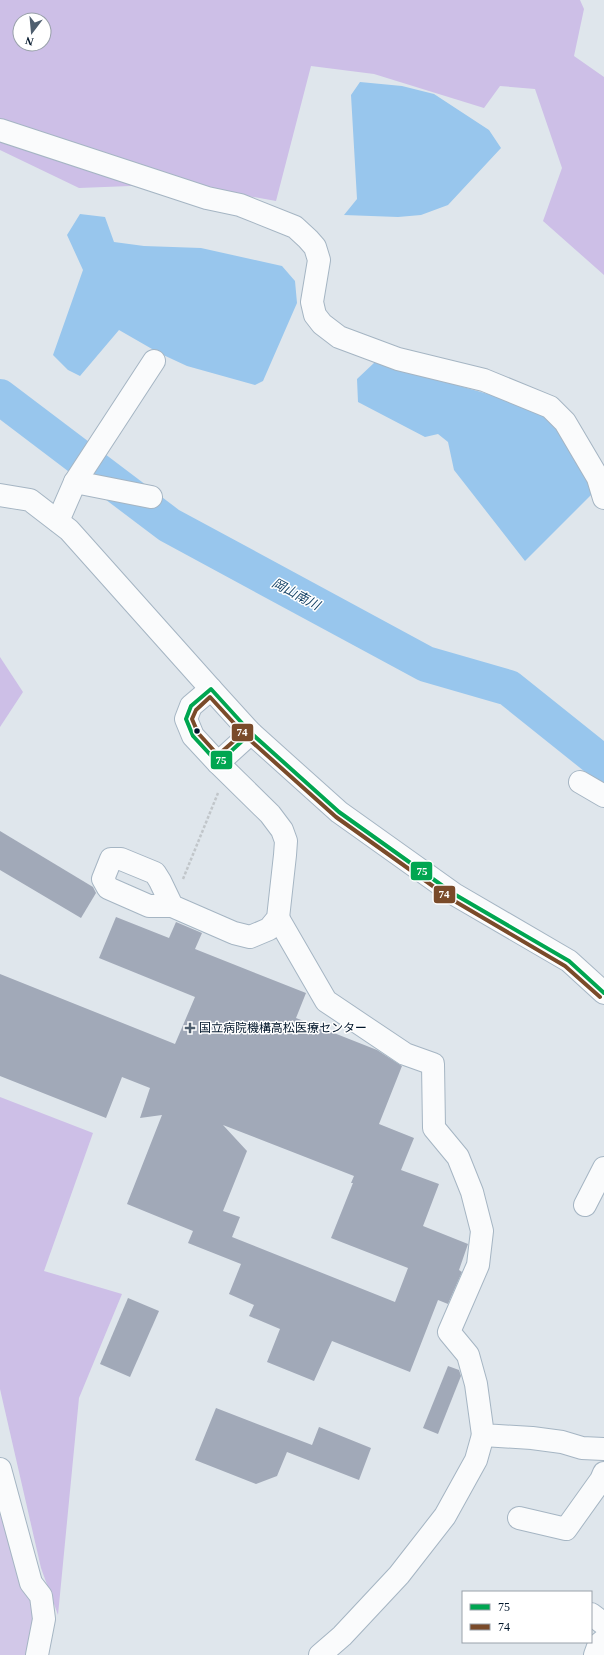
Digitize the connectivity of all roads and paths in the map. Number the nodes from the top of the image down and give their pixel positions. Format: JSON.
{"nodes":[{"id":1,"x":0,"y":130,"type":"edge"},
{"id":2,"x":154,"y":362,"type":"dead end"},
{"id":3,"x":75,"y":482,"type":"junction"},
{"id":4,"x":0,"y":495,"type":"edge"},
{"id":5,"x":151,"y":497,"type":"dead end"},
{"id":6,"x":604,"y":498,"type":"edge"},
{"id":7,"x":58,"y":521,"type":"junction"},
{"id":8,"x":210,"y":689,"type":"junction"},
{"id":9,"x":251,"y":733,"type":"junction"},
{"id":10,"x":222,"y":768,"type":"junction"},
{"id":11,"x":580,"y":782,"type":"dead end"},
{"id":12,"x":604,"y":796,"type":"edge"},
{"id":13,"x":172,"y":906,"type":"joint"},
{"id":14,"x":278,"y":918,"type":"junction"},
{"id":15,"x":602,"y":985,"type":"edge"},
{"id":16,"x":604,"y":1168,"type":"edge"},
{"id":17,"x":585,"y":1205,"type":"dead end"},
{"id":18,"x":483,"y":1435,"type":"junction"},
{"id":19,"x":604,"y":1449,"type":"edge"},
{"id":20,"x":0,"y":1469,"type":"edge"},
{"id":21,"x":604,"y":1474,"type":"edge"},
{"id":22,"x":519,"y":1518,"type":"dead end"},
{"id":23,"x":592,"y":1615,"type":"edge"},
{"id":24,"x":604,"y":1624,"type":"edge"},
{"id":25,"x":604,"y":1640,"type":"edge"},
{"id":26,"x":37,"y":1655,"type":"edge"},
{"id":27,"x":320,"y":1655,"type":"edge"},
{"id":28,"x":595,"y":1655,"type":"edge"}],
"edges":[{"from":1,"to":6,"type":"street"},
{"from":2,"to":3,"type":"street"},
{"from":3,"to":5,"type":"street"},
{"from":3,"to":7,"type":"street"},
{"from":4,"to":7,"type":"street"},
{"from":7,"to":8,"type":"street"},
{"from":8,"to":9,"type":"street"},
{"from":8,"to":10,"type":"street"},
{"from":9,"to":10,"type":"street"},
{"from":9,"to":15,"type":"street"},
{"from":10,"to":13,"type":"path"},
{"from":10,"to":14,"type":"street"},
{"from":11,"to":12,"type":"street"},
{"from":13,"to":14,"type":"street"},
{"from":14,"to":18,"type":"street"},
{"from":16,"to":17,"type":"street"},
{"from":18,"to":19,"type":"street"},
{"from":18,"to":27,"type":"street"},
{"from":20,"to":26,"type":"street"},
{"from":21,"to":22,"type":"street"},
{"from":23,"to":24,"type":"street"},
{"from":25,"to":28,"type":"street"}]}
